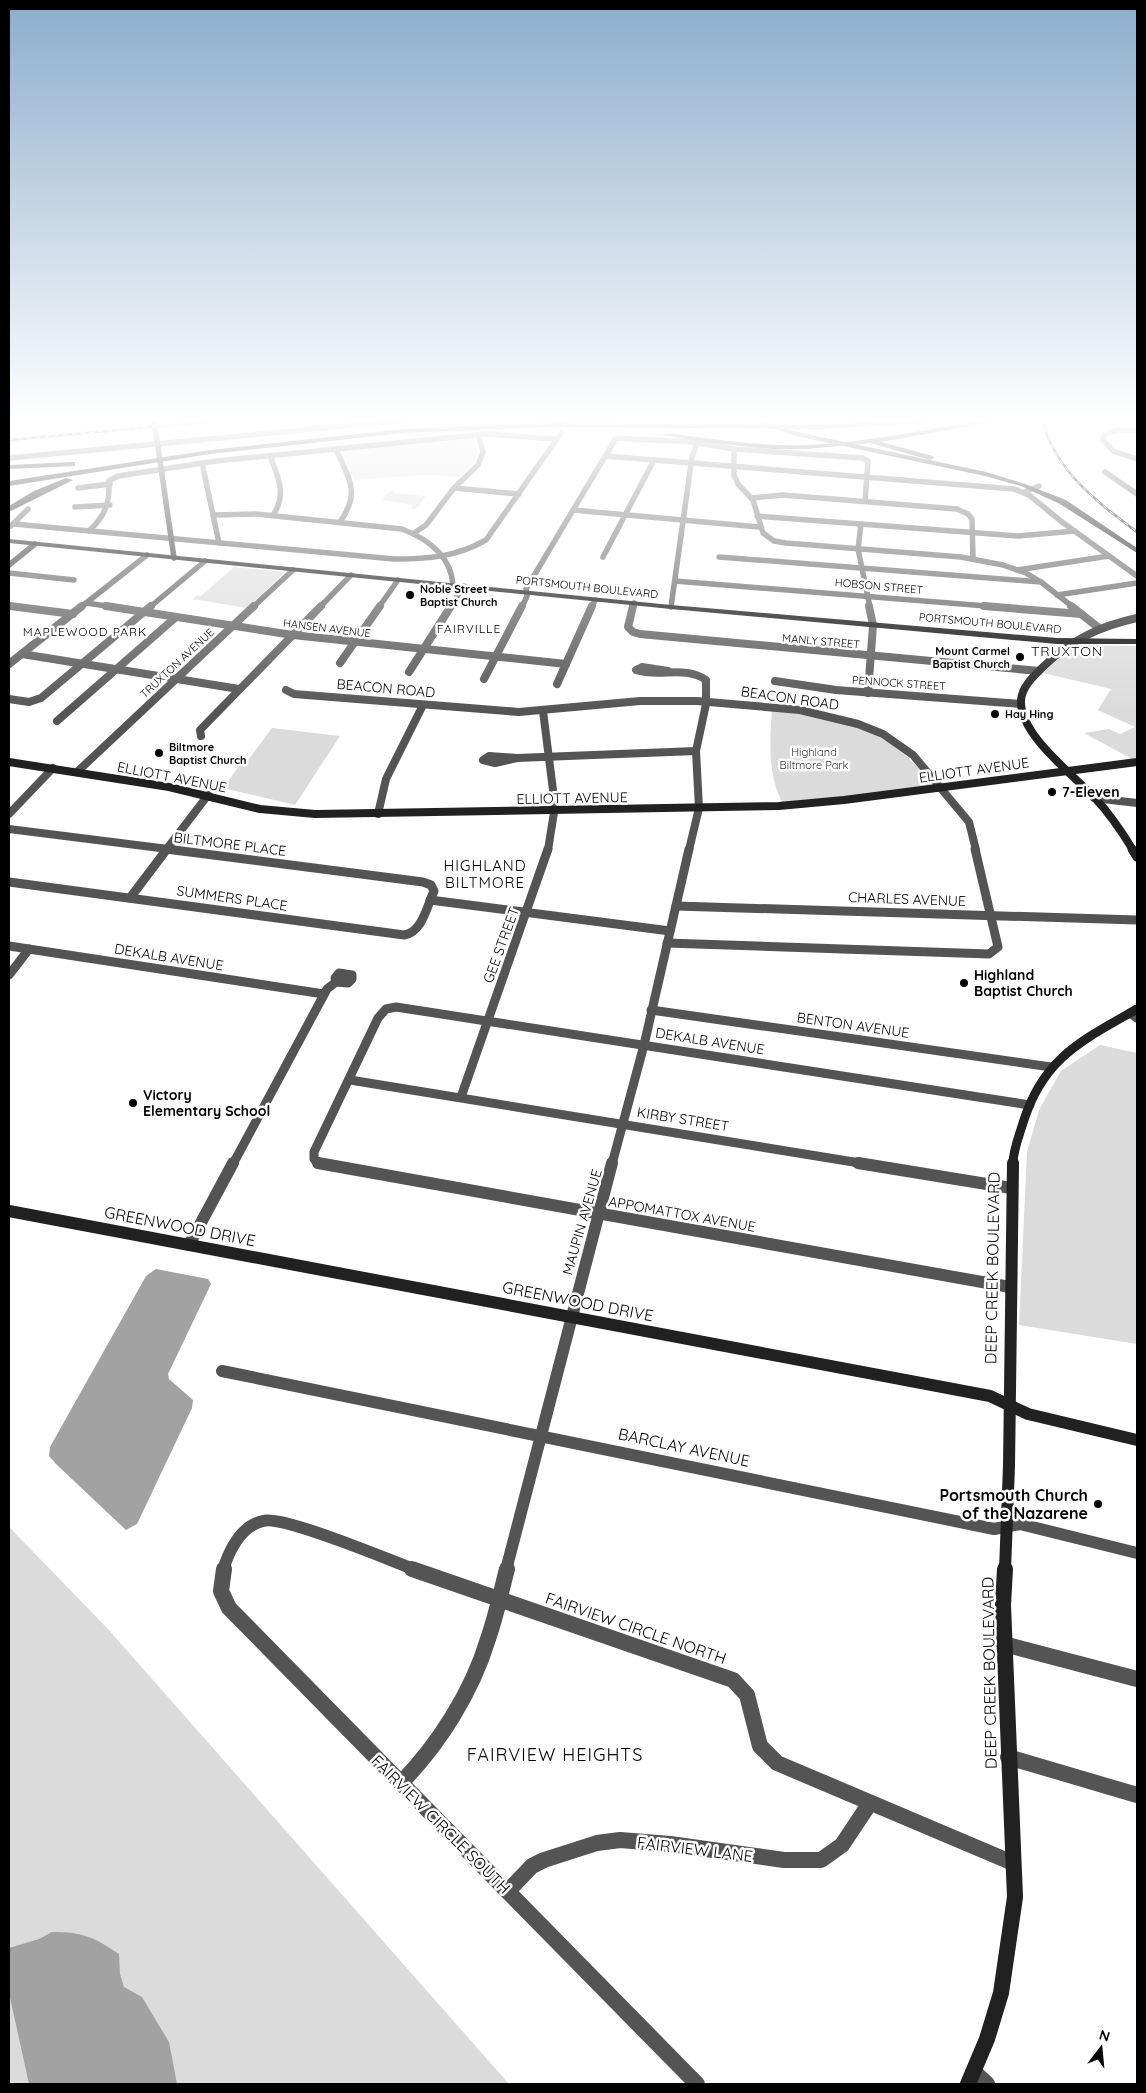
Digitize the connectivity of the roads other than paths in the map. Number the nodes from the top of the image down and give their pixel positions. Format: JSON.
{"nodes":[{"id":1,"x":757,"y":516,"type":"edge"},
{"id":2,"x":20,"y":517,"type":"edge"},
{"id":3,"x":103,"y":517,"type":"edge"},
{"id":4,"x":169,"y":517,"type":"edge"},
{"id":5,"x":213,"y":517,"type":"edge"},
{"id":6,"x":289,"y":517,"type":"edge"},
{"id":7,"x":344,"y":517,"type":"edge"},
{"id":8,"x":432,"y":517,"type":"edge"},
{"id":9,"x":503,"y":517,"type":"edge"},
{"id":10,"x":569,"y":517,"type":"edge"},
{"id":11,"x":624,"y":517,"type":"edge"},
{"id":12,"x":645,"y":517,"type":"edge"},
{"id":13,"x":684,"y":517,"type":"edge"},
{"id":14,"x":766,"y":517,"type":"edge"},
{"id":15,"x":970,"y":517,"type":"edge"},
{"id":16,"x":1059,"y":517,"type":"edge"},
{"id":17,"x":1085,"y":517,"type":"edge"},
{"id":18,"x":1097,"y":517,"type":"edge"},
{"id":19,"x":684,"y":520,"type":"junction"},
{"id":20,"x":340,"y":522,"type":"junction"},
{"id":21,"x":861,"y":524,"type":"junction"},
{"id":22,"x":11,"y":526,"type":"edge"},
{"id":23,"x":759,"y":527,"type":"junction"},
{"id":24,"x":89,"y":531,"type":"junction"},
{"id":25,"x":1074,"y":531,"type":"junction"},
{"id":26,"x":414,"y":533,"type":"junction"},
{"id":27,"x":972,"y":533,"type":"junction"},
{"id":28,"x":172,"y":539,"type":"junction"},
{"id":29,"x":9,"y":542,"type":"edge"},
{"id":30,"x":219,"y":543,"type":"junction"},
{"id":31,"x":1137,"y":543,"type":"edge"},
{"id":32,"x":35,"y":544,"type":"junction"},
{"id":33,"x":858,"y":549,"type":"junction"},
{"id":34,"x":1137,"y":551,"type":"edge"},
{"id":35,"x":147,"y":556,"type":"junction"},
{"id":36,"x":1109,"y":556,"type":"junction"},
{"id":37,"x":442,"y":557,"type":"junction"},
{"id":38,"x":603,"y":557,"type":"dead end"},
{"id":39,"x":719,"y":557,"type":"dead end"},
{"id":40,"x":174,"y":558,"type":"junction"},
{"id":41,"x":973,"y":559,"type":"junction"},
{"id":42,"x":205,"y":561,"type":"junction"},
{"id":43,"x":9,"y":565,"type":"edge"},
{"id":44,"x":861,"y":569,"type":"junction"},
{"id":45,"x":293,"y":570,"type":"junction"},
{"id":46,"x":1017,"y":570,"type":"junction"},
{"id":47,"x":9,"y":573,"type":"edge"},
{"id":48,"x":351,"y":575,"type":"junction"},
{"id":49,"x":1137,"y":576,"type":"edge"},
{"id":50,"x":74,"y":580,"type":"dead end"},
{"id":51,"x":398,"y":580,"type":"junction"},
{"id":52,"x":675,"y":581,"type":"junction"},
{"id":53,"x":1041,"y":582,"type":"junction"},
{"id":54,"x":1137,"y":584,"type":"edge"},
{"id":55,"x":453,"y":585,"type":"junction"},
{"id":56,"x":464,"y":586,"type":"junction"},
{"id":57,"x":526,"y":593,"type":"junction"},
{"id":58,"x":1058,"y":594,"type":"junction"},
{"id":59,"x":868,"y":595,"type":"junction"},
{"id":60,"x":595,"y":600,"type":"junction"},
{"id":61,"x":86,"y":603,"type":"junction"},
{"id":62,"x":634,"y":603,"type":"junction"},
{"id":63,"x":9,"y":606,"type":"edge"},
{"id":64,"x":671,"y":607,"type":"junction"},
{"id":65,"x":143,"y":612,"type":"junction"},
{"id":66,"x":73,"y":614,"type":"junction"},
{"id":67,"x":1082,"y":614,"type":"junction"},
{"id":68,"x":176,"y":618,"type":"junction"},
{"id":69,"x":1137,"y":618,"type":"edge"},
{"id":70,"x":873,"y":624,"type":"junction"},
{"id":71,"x":232,"y":626,"type":"junction"},
{"id":72,"x":1099,"y":628,"type":"junction"},
{"id":73,"x":293,"y":635,"type":"junction"},
{"id":74,"x":1072,"y":641,"type":"junction"},
{"id":75,"x":355,"y":642,"type":"junction"},
{"id":76,"x":1137,"y":642,"type":"edge"},
{"id":77,"x":425,"y":649,"type":"junction"},
{"id":78,"x":22,"y":654,"type":"junction"},
{"id":79,"x":871,"y":655,"type":"junction"},
{"id":80,"x":497,"y":656,"type":"junction"},
{"id":81,"x":340,"y":663,"type":"dead end"},
{"id":82,"x":9,"y":664,"type":"edge"},
{"id":83,"x":82,"y":664,"type":"junction"},
{"id":84,"x":566,"y":664,"type":"junction"},
{"id":85,"x":116,"y":669,"type":"junction"},
{"id":86,"x":668,"y":671,"type":"dead end"},
{"id":87,"x":1039,"y":671,"type":"junction"},
{"id":88,"x":410,"y":672,"type":"dead end"},
{"id":89,"x":176,"y":679,"type":"junction"},
{"id":90,"x":484,"y":679,"type":"dead end"},
{"id":91,"x":775,"y":681,"type":"dead end"},
{"id":92,"x":557,"y":684,"type":"dead end"},
{"id":93,"x":239,"y":689,"type":"junction"},
{"id":94,"x":286,"y":690,"type":"dead end"},
{"id":95,"x":868,"y":693,"type":"junction"},
{"id":96,"x":9,"y":699,"type":"edge"},
{"id":97,"x":706,"y":702,"type":"junction"},
{"id":98,"x":1021,"y":704,"type":"junction"},
{"id":99,"x":424,"y":705,"type":"junction"},
{"id":100,"x":543,"y":711,"type":"junction"},
{"id":101,"x":57,"y":721,"type":"dead end"},
{"id":102,"x":200,"y":736,"type":"dead end"},
{"id":103,"x":696,"y":750,"type":"junction"},
{"id":104,"x":550,"y":757,"type":"junction"},
{"id":105,"x":516,"y":758,"type":"dead end"},
{"id":106,"x":9,"y":762,"type":"edge"},
{"id":107,"x":1137,"y":762,"type":"edge"},
{"id":108,"x":53,"y":768,"type":"junction"},
{"id":109,"x":1067,"y":771,"type":"junction"},
{"id":110,"x":77,"y":772,"type":"junction"},
{"id":111,"x":941,"y":788,"type":"junction"},
{"id":112,"x":208,"y":795,"type":"junction"},
{"id":113,"x":1094,"y":798,"type":"junction"},
{"id":114,"x":1137,"y":803,"type":"edge"},
{"id":115,"x":699,"y":808,"type":"junction"},
{"id":116,"x":555,"y":811,"type":"junction"},
{"id":117,"x":9,"y":814,"type":"edge"},
{"id":118,"x":378,"y":814,"type":"junction"},
{"id":119,"x":9,"y":830,"type":"edge"},
{"id":120,"x":167,"y":850,"type":"junction"},
{"id":121,"x":1136,"y":852,"type":"edge"},
{"id":122,"x":9,"y":882,"type":"edge"},
{"id":123,"x":130,"y":898,"type":"junction"},
{"id":124,"x":430,"y":900,"type":"junction"},
{"id":125,"x":676,"y":906,"type":"junction"},
{"id":126,"x":528,"y":912,"type":"junction"},
{"id":127,"x":992,"y":916,"type":"junction"},
{"id":128,"x":1137,"y":920,"type":"edge"},
{"id":129,"x":670,"y":931,"type":"junction"},
{"id":130,"x":667,"y":943,"type":"junction"},
{"id":131,"x":9,"y":946,"type":"edge"},
{"id":132,"x":29,"y":949,"type":"junction"},
{"id":133,"x":9,"y":976,"type":"edge"},
{"id":134,"x":336,"y":982,"type":"dead end"},
{"id":135,"x":324,"y":994,"type":"junction"},
{"id":136,"x":651,"y":1010,"type":"junction"},
{"id":137,"x":1135,"y":1013,"type":"edge"},
{"id":138,"x":489,"y":1021,"type":"junction"},
{"id":139,"x":644,"y":1045,"type":"junction"},
{"id":140,"x":1051,"y":1067,"type":"junction"},
{"id":141,"x":350,"y":1080,"type":"junction"},
{"id":142,"x":461,"y":1097,"type":"junction"},
{"id":143,"x":1030,"y":1105,"type":"junction"},
{"id":144,"x":624,"y":1124,"type":"junction"},
{"id":145,"x":1011,"y":1188,"type":"junction"},
{"id":146,"x":9,"y":1211,"type":"edge"},
{"id":147,"x":600,"y":1215,"type":"junction"},
{"id":148,"x":189,"y":1245,"type":"junction"},
{"id":149,"x":1010,"y":1287,"type":"junction"},
{"id":150,"x":571,"y":1317,"type":"junction"},
{"id":151,"x":222,"y":1371,"type":"dead end"},
{"id":152,"x":1009,"y":1404,"type":"junction"},
{"id":153,"x":540,"y":1436,"type":"junction"},
{"id":154,"x":1137,"y":1440,"type":"edge"},
{"id":155,"x":1007,"y":1527,"type":"junction"},
{"id":156,"x":232,"y":1550,"type":"joint"},
{"id":157,"x":1137,"y":1553,"type":"edge"},
{"id":158,"x":498,"y":1600,"type":"junction"},
{"id":159,"x":1004,"y":1644,"type":"junction"},
{"id":160,"x":1137,"y":1679,"type":"edge"},
{"id":161,"x":1008,"y":1757,"type":"junction"},
{"id":162,"x":401,"y":1783,"type":"junction"},
{"id":163,"x":1137,"y":1795,"type":"edge"},
{"id":164,"x":870,"y":1803,"type":"junction"},
{"id":165,"x":1013,"y":1863,"type":"junction"},
{"id":166,"x":508,"y":1891,"type":"junction"},
{"id":167,"x":976,"y":2080,"type":"edge"},
{"id":168,"x":697,"y":2084,"type":"edge"}],
"edges":[{"from":1,"to":23,"type":"street"},
{"from":2,"to":22,"type":"street"},
{"from":3,"to":24,"type":"street"},
{"from":4,"to":28,"type":"street"},
{"from":5,"to":30,"type":"street"},
{"from":6,"to":20,"type":"street"},
{"from":7,"to":20,"type":"street"},
{"from":8,"to":26,"type":"street"},
{"from":9,"to":37,"type":"street"},
{"from":10,"to":57,"type":"street"},
{"from":11,"to":38,"type":"street"},
{"from":12,"to":19,"type":"street"},
{"from":13,"to":19,"type":"street"},
{"from":14,"to":21,"type":"street"},
{"from":15,"to":27,"type":"street"},
{"from":16,"to":25,"type":"street"},
{"from":17,"to":34,"type":"main road"},
{"from":18,"to":31,"type":"main road"},
{"from":19,"to":23,"type":"street"},
{"from":19,"to":52,"type":"street"},
{"from":20,"to":26,"type":"street"},
{"from":21,"to":27,"type":"street"},
{"from":21,"to":33,"type":"street"},
{"from":22,"to":24,"type":"street"},
{"from":23,"to":33,"type":"street"},
{"from":24,"to":28,"type":"street"},
{"from":25,"to":27,"type":"street"},
{"from":25,"to":36,"type":"street"},
{"from":26,"to":37,"type":"street"},
{"from":27,"to":41,"type":"street"},
{"from":28,"to":30,"type":"street"},
{"from":28,"to":40,"type":"street"},
{"from":29,"to":32,"type":"main road","name":"PORTSMOUTH BOULEVARD"},
{"from":30,"to":37,"type":"street"},
{"from":32,"to":35,"type":"main road","name":"PORTSMOUTH BOULEVARD"},
{"from":32,"to":43,"type":"street"},
{"from":33,"to":41,"type":"street"},
{"from":33,"to":44,"type":"street"},
{"from":35,"to":40,"type":"main road","name":"PORTSMOUTH BOULEVARD"},
{"from":35,"to":61,"type":"street"},
{"from":36,"to":46,"type":"street"},
{"from":36,"to":49,"type":"street"},
{"from":37,"to":55,"type":"street"},
{"from":39,"to":44,"type":"street"},
{"from":40,"to":42,"type":"main road","name":"PORTSMOUTH BOULEVARD"},
{"from":41,"to":46,"type":"street"},
{"from":42,"to":45,"type":"main road","name":"PORTSMOUTH BOULEVARD"},
{"from":42,"to":65,"type":"street"},
{"from":44,"to":53,"type":"street"},
{"from":44,"to":59,"type":"street"},
{"from":45,"to":48,"type":"main road","name":"PORTSMOUTH BOULEVARD"},
{"from":45,"to":71,"type":"street","name":"TRUXTON AVENUE"},
{"from":46,"to":53,"type":"street"},
{"from":47,"to":50,"type":"street"},
{"from":48,"to":51,"type":"main road","name":"PORTSMOUTH BOULEVARD"},
{"from":48,"to":73,"type":"street"},
{"from":51,"to":55,"type":"main road","name":"PORTSMOUTH BOULEVARD"},
{"from":51,"to":75,"type":"street"},
{"from":52,"to":59,"type":"street","name":"HOBSON STREET"},
{"from":52,"to":64,"type":"street"},
{"from":53,"to":58,"type":"street"},
{"from":54,"to":58,"type":"street"},
{"from":55,"to":56,"type":"main road","name":"PORTSMOUTH BOULEVARD"},
{"from":56,"to":57,"type":"main road","name":"PORTSMOUTH BOULEVARD"},
{"from":56,"to":77,"type":"street"},
{"from":57,"to":60,"type":"main road","name":"PORTSMOUTH BOULEVARD"},
{"from":57,"to":80,"type":"street"},
{"from":58,"to":67,"type":"street"},
{"from":59,"to":67,"type":"street","name":"HOBSON STREET"},
{"from":59,"to":70,"type":"street"},
{"from":60,"to":62,"type":"main road","name":"PORTSMOUTH BOULEVARD"},
{"from":60,"to":84,"type":"street"},
{"from":61,"to":65,"type":"street","name":"HANSEN AVENUE"},
{"from":61,"to":66,"type":"street"},
{"from":62,"to":64,"type":"main road","name":"PORTSMOUTH BOULEVARD"},
{"from":62,"to":79,"type":"street","name":"MANLY STREET"},
{"from":63,"to":66,"type":"street"},
{"from":64,"to":70,"type":"main road","name":"PORTSMOUTH BOULEVARD"},
{"from":65,"to":68,"type":"street","name":"HANSEN AVENUE"},
{"from":65,"to":83,"type":"street"},
{"from":66,"to":78,"type":"street"},
{"from":67,"to":72,"type":"street"},
{"from":68,"to":71,"type":"street","name":"HANSEN AVENUE"},
{"from":68,"to":85,"type":"street"},
{"from":69,"to":72,"type":"street"},
{"from":70,"to":74,"type":"main road","name":"PORTSMOUTH BOULEVARD"},
{"from":70,"to":79,"type":"street"},
{"from":71,"to":73,"type":"street","name":"HANSEN AVENUE"},
{"from":71,"to":89,"type":"street","name":"TRUXTON AVENUE"},
{"from":72,"to":74,"type":"street"},
{"from":73,"to":75,"type":"street","name":"HANSEN AVENUE"},
{"from":73,"to":93,"type":"street"},
{"from":74,"to":76,"type":"main road","name":"PORTSMOUTH BOULEVARD"},
{"from":74,"to":87,"type":"street"},
{"from":75,"to":77,"type":"street","name":"HANSEN AVENUE"},
{"from":75,"to":81,"type":"street"},
{"from":77,"to":80,"type":"street","name":"HANSEN AVENUE"},
{"from":77,"to":88,"type":"street"},
{"from":78,"to":82,"type":"street"},
{"from":78,"to":83,"type":"street"},
{"from":79,"to":87,"type":"street","name":"MANLY STREET"},
{"from":79,"to":95,"type":"street"},
{"from":80,"to":84,"type":"street","name":"HANSEN AVENUE"},
{"from":80,"to":90,"type":"street"},
{"from":83,"to":85,"type":"street"},
{"from":83,"to":96,"type":"street"},
{"from":84,"to":92,"type":"street"},
{"from":85,"to":89,"type":"street"},
{"from":85,"to":101,"type":"street"},
{"from":86,"to":97,"type":"street","name":"MAUPIN AVENUE"},
{"from":87,"to":98,"type":"street"},
{"from":89,"to":93,"type":"street"},
{"from":89,"to":110,"type":"street","name":"TRUXTON AVENUE"},
{"from":91,"to":95,"type":"street","name":"PENNOCK STREET"},
{"from":93,"to":102,"type":"street"},
{"from":94,"to":99,"type":"street","name":"BEACON ROAD"},
{"from":95,"to":98,"type":"street","name":"PENNOCK STREET"},
{"from":97,"to":100,"type":"street","name":"BEACON ROAD"},
{"from":97,"to":103,"type":"street","name":"MAUPIN AVENUE"},
{"from":97,"to":111,"type":"street","name":"BEACON ROAD"},
{"from":98,"to":109,"type":"street"},
{"from":99,"to":100,"type":"street","name":"BEACON ROAD"},
{"from":99,"to":118,"type":"street"},
{"from":100,"to":104,"type":"street","name":"GEE STREET"},
{"from":103,"to":104,"type":"street"},
{"from":103,"to":115,"type":"street","name":"MAUPIN AVENUE"},
{"from":104,"to":105,"type":"street"},
{"from":104,"to":116,"type":"street","name":"GEE STREET"},
{"from":106,"to":108,"type":"street","name":"ELLIOTT AVENUE"},
{"from":107,"to":109,"type":"street","name":"ELLIOTT AVENUE"},
{"from":108,"to":110,"type":"street","name":"ELLIOTT AVENUE"},
{"from":108,"to":117,"type":"street"},
{"from":109,"to":111,"type":"street","name":"ELLIOTT AVENUE"},
{"from":109,"to":113,"type":"street"},
{"from":110,"to":112,"type":"street","name":"ELLIOTT AVENUE"},
{"from":111,"to":115,"type":"street","name":"ELLIOTT AVENUE"},
{"from":111,"to":127,"type":"street","name":"BEACON ROAD"},
{"from":112,"to":118,"type":"street","name":"ELLIOTT AVENUE"},
{"from":112,"to":120,"type":"street"},
{"from":113,"to":114,"type":"street"},
{"from":113,"to":121,"type":"street"},
{"from":115,"to":116,"type":"street","name":"ELLIOTT AVENUE"},
{"from":115,"to":125,"type":"street","name":"MAUPIN AVENUE"},
{"from":116,"to":118,"type":"street","name":"ELLIOTT AVENUE"},
{"from":116,"to":126,"type":"street","name":"GEE STREET"},
{"from":119,"to":120,"type":"street","name":"BILTMORE PLACE"},
{"from":120,"to":123,"type":"street"},
{"from":120,"to":124,"type":"street","name":"BILTMORE PLACE"},
{"from":122,"to":123,"type":"street","name":"SUMMERS PLACE"},
{"from":123,"to":124,"type":"street","name":"SUMMERS PLACE"},
{"from":124,"to":126,"type":"street"},
{"from":125,"to":127,"type":"street","name":"CHARLES AVENUE"},
{"from":125,"to":129,"type":"street","name":"MAUPIN AVENUE"},
{"from":126,"to":129,"type":"street"},
{"from":126,"to":138,"type":"street","name":"GEE STREET"},
{"from":127,"to":128,"type":"street","name":"CHARLES AVENUE"},
{"from":127,"to":130,"type":"street","name":"BEACON ROAD"},
{"from":129,"to":130,"type":"street","name":"MAUPIN AVENUE"},
{"from":130,"to":136,"type":"street","name":"MAUPIN AVENUE"},
{"from":131,"to":132,"type":"street","name":"DEKALB AVENUE"},
{"from":132,"to":133,"type":"street"},
{"from":132,"to":135,"type":"street","name":"DEKALB AVENUE"},
{"from":134,"to":135,"type":"street"},
{"from":135,"to":148,"type":"street"},
{"from":136,"to":139,"type":"street","name":"MAUPIN AVENUE"},
{"from":136,"to":140,"type":"street","name":"BENTON AVENUE"},
{"from":137,"to":140,"type":"street","name":"DEEP CREEK BOULEVARD"},
{"from":138,"to":139,"type":"street","name":"DEKALB AVENUE"},
{"from":138,"to":141,"type":"street","name":"DEKALB AVENUE"},
{"from":138,"to":142,"type":"street","name":"GEE STREET"},
{"from":139,"to":143,"type":"street","name":"DEKALB AVENUE"},
{"from":139,"to":144,"type":"street","name":"MAUPIN AVENUE"},
{"from":140,"to":143,"type":"street","name":"DEEP CREEK BOULEVARD"},
{"from":141,"to":142,"type":"street","name":"KIRBY STREET"},
{"from":141,"to":147,"type":"street","name":"APPOMATTOX AVENUE"},
{"from":142,"to":144,"type":"street","name":"KIRBY STREET"},
{"from":143,"to":145,"type":"street","name":"DEEP CREEK BOULEVARD"},
{"from":144,"to":145,"type":"street","name":"KIRBY STREET"},
{"from":144,"to":147,"type":"street","name":"MAUPIN AVENUE"},
{"from":145,"to":149,"type":"street","name":"DEEP CREEK BOULEVARD"},
{"from":146,"to":148,"type":"street","name":"GREENWOOD DRIVE"},
{"from":147,"to":149,"type":"street","name":"APPOMATTOX AVENUE"},
{"from":147,"to":150,"type":"street","name":"MAUPIN AVENUE"},
{"from":148,"to":150,"type":"street","name":"GREENWOOD DRIVE"},
{"from":149,"to":152,"type":"street","name":"DEEP CREEK BOULEVARD"},
{"from":150,"to":152,"type":"street","name":"GREENWOOD DRIVE"},
{"from":150,"to":153,"type":"street","name":"MAUPIN AVENUE"},
{"from":151,"to":153,"type":"street","name":"BARCLAY AVENUE"},
{"from":152,"to":154,"type":"street","name":"GREENWOOD DRIVE"},
{"from":152,"to":155,"type":"street","name":"DEEP CREEK BOULEVARD"},
{"from":153,"to":155,"type":"street","name":"BARCLAY AVENUE"},
{"from":153,"to":158,"type":"street","name":"MAUPIN AVENUE"},
{"from":155,"to":157,"type":"street","name":"BARCLAY AVENUE"},
{"from":155,"to":159,"type":"street","name":"DEEP CREEK BOULEVARD"},
{"from":156,"to":158,"type":"street","name":"FAIRVIEW CIRCLE NORTH"},
{"from":156,"to":162,"type":"street","name":"FAIRVIEW CIRCLE SOUTH"},
{"from":158,"to":162,"type":"street","name":"MAUPIN AVENUE"},
{"from":158,"to":164,"type":"street","name":"FAIRVIEW CIRCLE NORTH"},
{"from":159,"to":160,"type":"street"},
{"from":159,"to":161,"type":"street","name":"DEEP CREEK BOULEVARD"},
{"from":161,"to":163,"type":"street"},
{"from":161,"to":165,"type":"street","name":"DEEP CREEK BOULEVARD"},
{"from":162,"to":166,"type":"street","name":"FAIRVIEW CIRCLE SOUTH"},
{"from":164,"to":165,"type":"street","name":"FAIRVIEW CIRCLE NORTH"},
{"from":164,"to":166,"type":"street","name":"FAIRVIEW LANE"},
{"from":165,"to":167,"type":"street","name":"DEEP CREEK BOULEVARD"},
{"from":166,"to":168,"type":"street","name":"FAIRVIEW CIRCLE SOUTH"}]}
